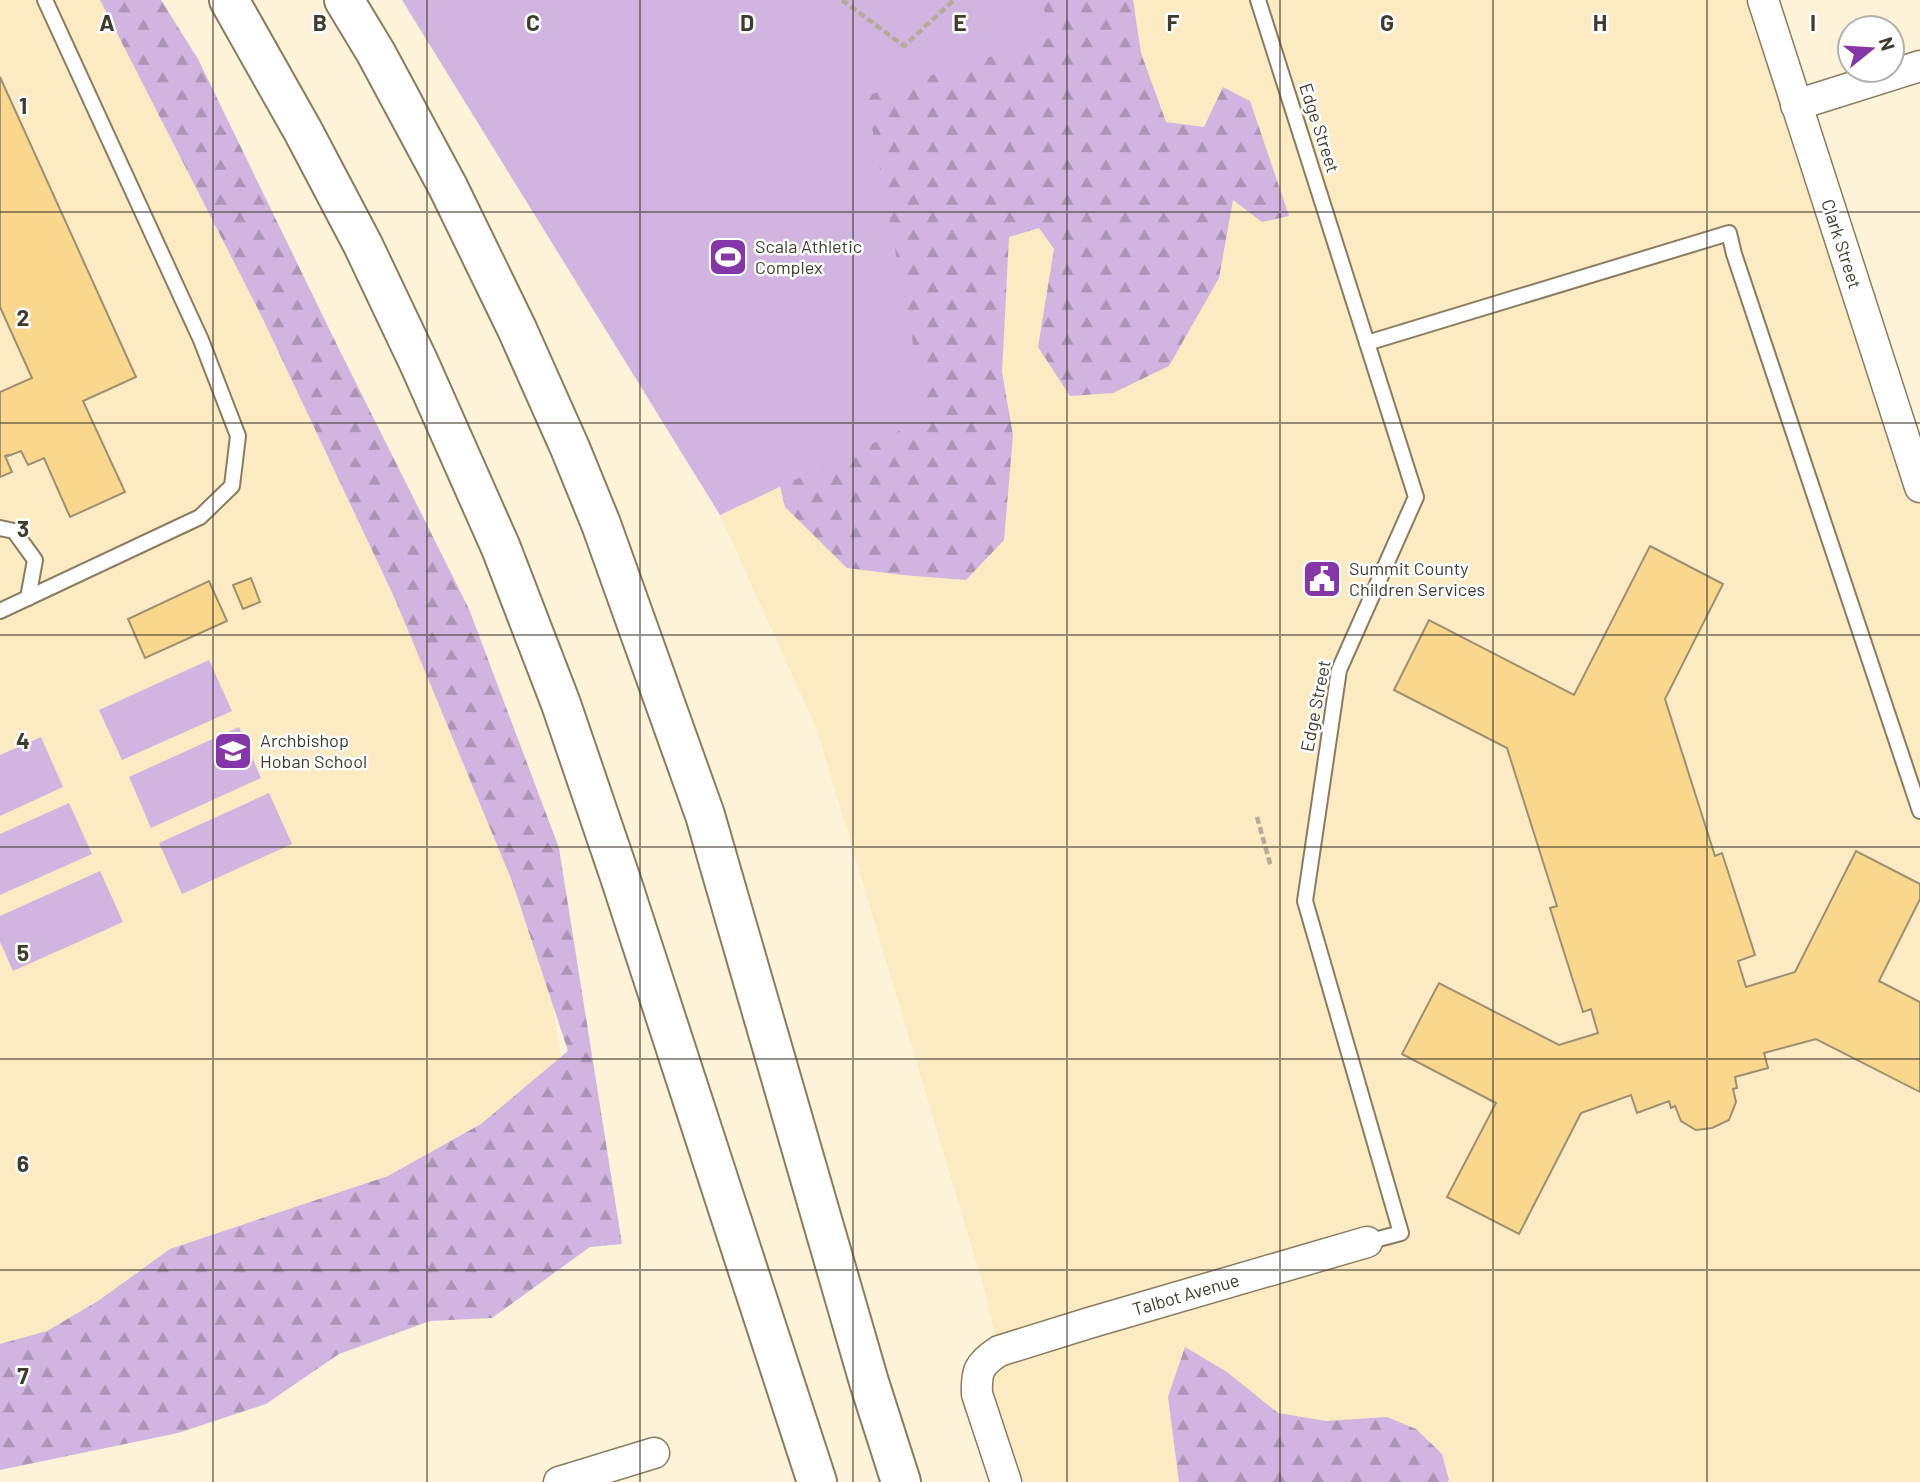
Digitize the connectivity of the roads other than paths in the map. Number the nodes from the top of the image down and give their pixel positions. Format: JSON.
{"nodes":[{"id":1,"x":45,"y":0,"type":"edge"},
{"id":2,"x":229,"y":0,"type":"edge"},
{"id":3,"x":344,"y":0,"type":"edge"},
{"id":4,"x":1258,"y":0,"type":"edge"},
{"id":5,"x":1763,"y":0,"type":"edge"},
{"id":6,"x":1920,"y":66,"type":"edge"},
{"id":7,"x":1796,"y":105,"type":"junction"},
{"id":8,"x":1367,"y":343,"type":"junction"},
{"id":9,"x":1920,"y":487,"type":"edge"},
{"id":10,"x":0,"y":528,"type":"edge"},
{"id":11,"x":28,"y":598,"type":"junction"},
{"id":12,"x":0,"y":611,"type":"edge"},
{"id":13,"x":1920,"y":811,"type":"edge"},
{"id":14,"x":725,"y":1203,"type":"junction"},
{"id":15,"x":1401,"y":1233,"type":"joint"},
{"id":16,"x":1367,"y":1242,"type":"joint"},
{"id":17,"x":869,"y":1382,"type":"junction"},
{"id":18,"x":654,"y":1453,"type":"dead end"},
{"id":19,"x":559,"y":1482,"type":"edge"},
{"id":20,"x":792,"y":1482,"type":"edge"},
{"id":21,"x":817,"y":1482,"type":"edge"},
{"id":22,"x":901,"y":1482,"type":"edge"},
{"id":23,"x":909,"y":1482,"type":"edge"},
{"id":24,"x":1006,"y":1482,"type":"edge"}],
"edges":[{"from":1,"to":11,"type":"lane"},
{"from":2,"to":14,"type":"highway"},
{"from":3,"to":17,"type":"highway"},
{"from":4,"to":8,"type":"lane","name":"Edge Street"},
{"from":5,"to":7,"type":"street","name":"Clark Street"},
{"from":6,"to":7,"type":"street"},
{"from":7,"to":9,"type":"street","name":"Clark Street"},
{"from":8,"to":13,"type":"lane"},
{"from":8,"to":15,"type":"lane","name":"Edge Street"},
{"from":10,"to":11,"type":"lane"},
{"from":11,"to":12,"type":"lane"},
{"from":14,"to":20,"type":"highway"},
{"from":14,"to":21,"type":"highway"},
{"from":15,"to":16,"type":"lane","name":"Talbot Avenue"},
{"from":16,"to":24,"type":"street","name":"Talbot Avenue"},
{"from":17,"to":22,"type":"highway"},
{"from":17,"to":23,"type":"highway"},
{"from":18,"to":19,"type":"street"}]}
